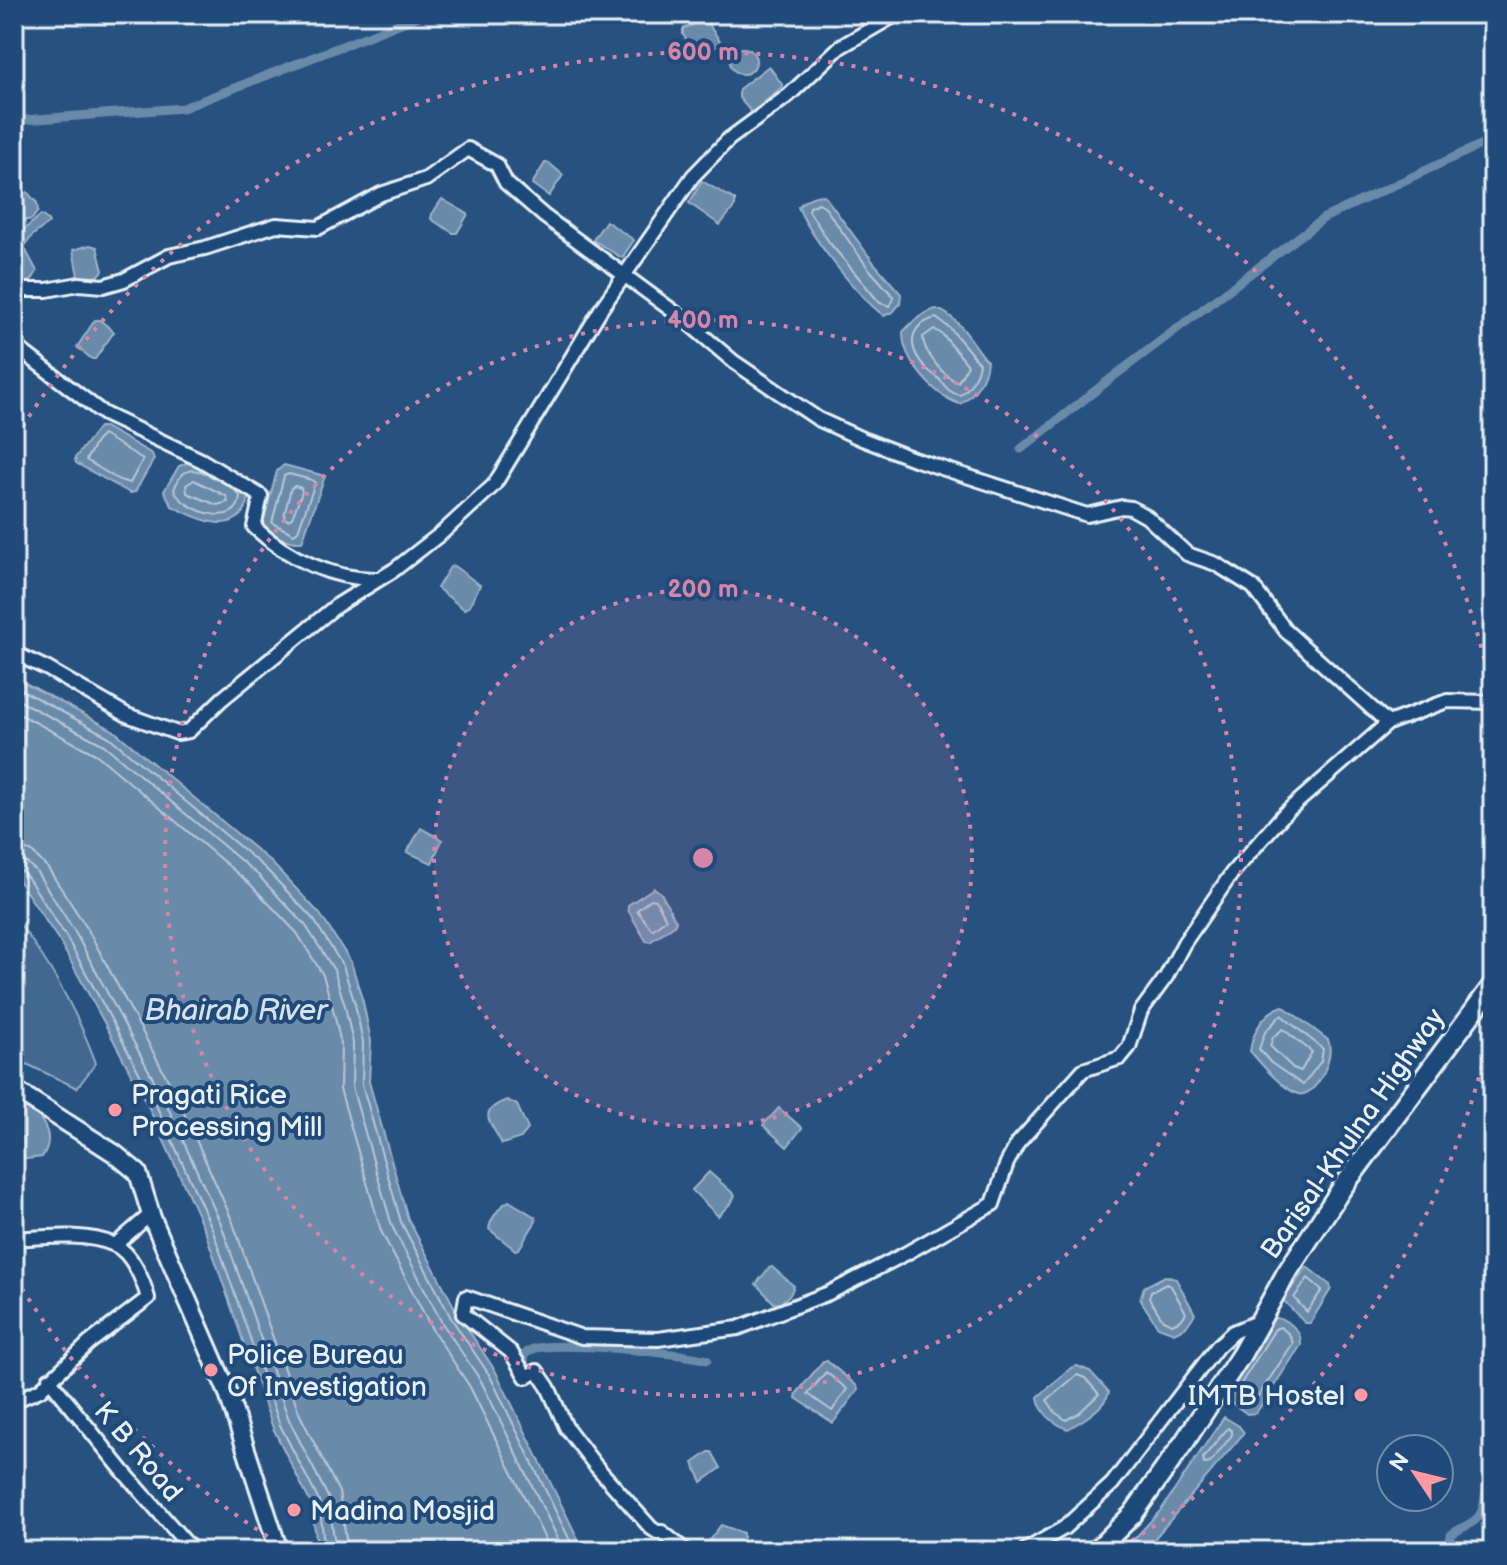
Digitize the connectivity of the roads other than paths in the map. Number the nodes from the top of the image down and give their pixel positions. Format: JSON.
{"nodes":[{"id":1,"x":897,"y":14,"type":"edge"},
{"id":2,"x":625,"y":275,"type":"junction"},
{"id":3,"x":14,"y":290,"type":"edge"},
{"id":4,"x":14,"y":345,"type":"edge"},
{"id":5,"x":380,"y":579,"type":"junction"},
{"id":6,"x":14,"y":653,"type":"edge"},
{"id":7,"x":1493,"y":702,"type":"edge"},
{"id":8,"x":1388,"y":723,"type":"junction"},
{"id":9,"x":1493,"y":985,"type":"edge"},
{"id":10,"x":14,"y":1089,"type":"edge"},
{"id":11,"x":151,"y":1214,"type":"junction"},
{"id":12,"x":14,"y":1239,"type":"edge"},
{"id":13,"x":115,"y":1245,"type":"junction"},
{"id":14,"x":1260,"y":1320,"type":"junction"},
{"id":15,"x":49,"y":1379,"type":"junction"},
{"id":16,"x":14,"y":1401,"type":"edge"},
{"id":17,"x":193,"y":1551,"type":"edge"},
{"id":18,"x":279,"y":1551,"type":"edge"},
{"id":19,"x":686,"y":1551,"type":"edge"},
{"id":20,"x":1024,"y":1551,"type":"edge"},
{"id":21,"x":1096,"y":1551,"type":"edge"}],
"edges":[{"from":1,"to":2,"type":"street"},
{"from":2,"to":3,"type":"street"},
{"from":2,"to":5,"type":"street"},
{"from":2,"to":8,"type":"street"},
{"from":4,"to":5,"type":"street"},
{"from":5,"to":6,"type":"street"},
{"from":7,"to":8,"type":"street"},
{"from":8,"to":19,"type":"street"},
{"from":9,"to":14,"type":"highway","name":"Barisal-Khulna Highway"},
{"from":10,"to":11,"type":"main road"},
{"from":11,"to":13,"type":"street"},
{"from":11,"to":18,"type":"main road"},
{"from":12,"to":13,"type":"street"},
{"from":13,"to":15,"type":"street"},
{"from":14,"to":20,"type":"street"},
{"from":14,"to":21,"type":"highway","name":"Barisal-Khulna Highway"},
{"from":15,"to":16,"type":"street"},
{"from":15,"to":17,"type":"street","name":"K B Road"}]}
